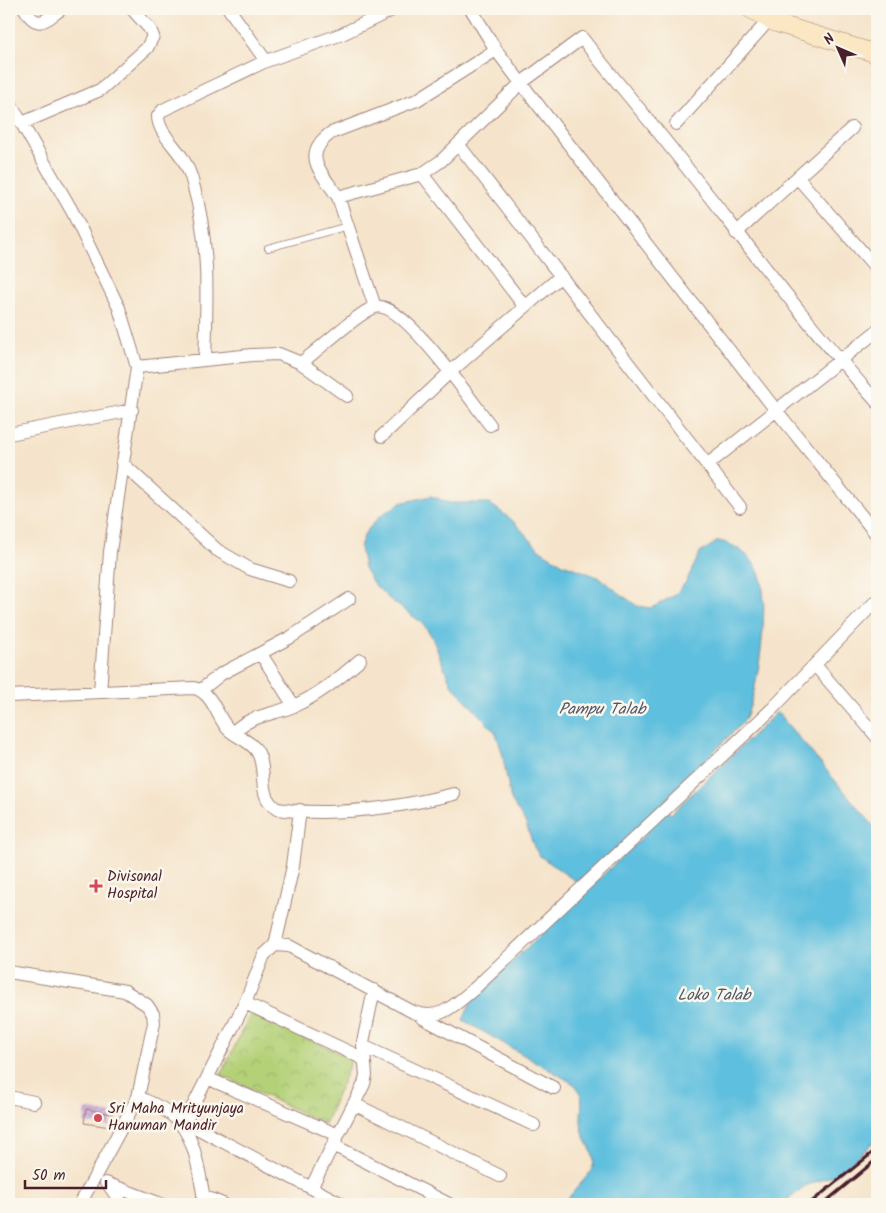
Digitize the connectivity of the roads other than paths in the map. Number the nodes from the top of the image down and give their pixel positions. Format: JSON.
{"nodes":[{"id":1,"x":25,"y":9,"type":"edge"},
{"id":2,"x":61,"y":9,"type":"edge"},
{"id":3,"x":132,"y":9,"type":"edge"},
{"id":4,"x":229,"y":9,"type":"edge"},
{"id":5,"x":394,"y":9,"type":"edge"},
{"id":6,"x":471,"y":9,"type":"edge"},
{"id":7,"x":750,"y":9,"type":"edge"},
{"id":8,"x":769,"y":20,"type":"junction"},
{"id":9,"x":496,"y":50,"type":"junction"},
{"id":10,"x":877,"y":54,"type":"edge"},
{"id":11,"x":266,"y":61,"type":"junction"},
{"id":12,"x":520,"y":83,"type":"junction"},
{"id":13,"x":9,"y":101,"type":"edge"},
{"id":14,"x":22,"y":124,"type":"junction"},
{"id":15,"x":676,"y":124,"type":"dead end"},
{"id":16,"x":852,"y":128,"type":"dead end"},
{"id":17,"x":458,"y":144,"type":"junction"},
{"id":18,"x":422,"y":174,"type":"junction"},
{"id":19,"x":798,"y":178,"type":"junction"},
{"id":20,"x":338,"y":197,"type":"junction"},
{"id":21,"x":350,"y":226,"type":"junction"},
{"id":22,"x":736,"y":233,"type":"junction"},
{"id":23,"x":268,"y":248,"type":"dead end"},
{"id":24,"x":877,"y":269,"type":"edge"},
{"id":25,"x":561,"y":276,"type":"junction"},
{"id":26,"x":375,"y":307,"type":"junction"},
{"id":27,"x":525,"y":307,"type":"junction"},
{"id":28,"x":877,"y":331,"type":"edge"},
{"id":29,"x":205,"y":359,"type":"junction"},
{"id":30,"x":841,"y":362,"type":"junction"},
{"id":31,"x":302,"y":363,"type":"junction"},
{"id":32,"x":137,"y":367,"type":"junction"},
{"id":33,"x":449,"y":373,"type":"junction"},
{"id":34,"x":347,"y":396,"type":"dead end"},
{"id":35,"x":877,"y":402,"type":"edge"},
{"id":36,"x":776,"y":409,"type":"junction"},
{"id":37,"x":132,"y":410,"type":"junction"},
{"id":38,"x":490,"y":425,"type":"dead end"},
{"id":39,"x":9,"y":434,"type":"edge"},
{"id":40,"x":382,"y":436,"type":"dead end"},
{"id":41,"x":122,"y":464,"type":"junction"},
{"id":42,"x":707,"y":465,"type":"junction"},
{"id":43,"x":740,"y":507,"type":"dead end"},
{"id":44,"x":877,"y":535,"type":"edge"},
{"id":45,"x":289,"y":581,"type":"dead end"},
{"id":46,"x":349,"y":599,"type":"dead end"},
{"id":47,"x":877,"y":600,"type":"edge"},
{"id":48,"x":261,"y":654,"type":"junction"},
{"id":49,"x":360,"y":660,"type":"dead end"},
{"id":50,"x":814,"y":665,"type":"junction"},
{"id":51,"x":201,"y":690,"type":"junction"},
{"id":52,"x":100,"y":692,"type":"junction"},
{"id":53,"x":9,"y":696,"type":"edge"},
{"id":54,"x":294,"y":706,"type":"junction"},
{"id":55,"x":233,"y":733,"type":"junction"},
{"id":56,"x":877,"y":737,"type":"edge"},
{"id":57,"x":454,"y":794,"type":"dead end"},
{"id":58,"x":300,"y":810,"type":"junction"},
{"id":59,"x":275,"y":945,"type":"junction"},
{"id":60,"x":9,"y":972,"type":"edge"},
{"id":61,"x":374,"y":990,"type":"junction"},
{"id":62,"x":245,"y":1003,"type":"junction"},
{"id":63,"x":413,"y":1012,"type":"junction"},
{"id":64,"x":363,"y":1046,"type":"junction"},
{"id":65,"x":364,"y":1059,"type":"junction"},
{"id":66,"x":207,"y":1078,"type":"junction"},
{"id":67,"x":554,"y":1088,"type":"dead end"},
{"id":68,"x":9,"y":1097,"type":"edge"},
{"id":69,"x":138,"y":1097,"type":"junction"},
{"id":70,"x":34,"y":1102,"type":"dead end"},
{"id":71,"x":354,"y":1104,"type":"junction"},
{"id":72,"x":183,"y":1125,"type":"junction"},
{"id":73,"x":534,"y":1125,"type":"dead end"},
{"id":74,"x":335,"y":1140,"type":"junction"},
{"id":75,"x":96,"y":1174,"type":"junction"},
{"id":76,"x":500,"y":1176,"type":"dead end"},
{"id":77,"x":106,"y":1183,"type":"junction"},
{"id":78,"x":311,"y":1188,"type":"junction"},
{"id":79,"x":204,"y":1200,"type":"edge"},
{"id":80,"x":80,"y":1204,"type":"edge"},
{"id":81,"x":122,"y":1204,"type":"edge"},
{"id":82,"x":161,"y":1204,"type":"edge"},
{"id":83,"x":222,"y":1204,"type":"edge"},
{"id":84,"x":342,"y":1204,"type":"edge"},
{"id":85,"x":449,"y":1204,"type":"edge"}],
"edges":[{"from":1,"to":2,"type":"street"},
{"from":3,"to":14,"type":"street"},
{"from":4,"to":11,"type":"street"},
{"from":5,"to":11,"type":"street"},
{"from":6,"to":9,"type":"street"},
{"from":7,"to":8,"type":"main road"},
{"from":8,"to":10,"type":"main road"},
{"from":8,"to":15,"type":"street"},
{"from":9,"to":12,"type":"street"},
{"from":9,"to":20,"type":"street"},
{"from":11,"to":29,"type":"street"},
{"from":12,"to":17,"type":"street"},
{"from":12,"to":22,"type":"street"},
{"from":12,"to":36,"type":"street"},
{"from":13,"to":14,"type":"street"},
{"from":14,"to":32,"type":"street"},
{"from":16,"to":19,"type":"street"},
{"from":17,"to":18,"type":"street"},
{"from":17,"to":25,"type":"street"},
{"from":18,"to":20,"type":"street"},
{"from":18,"to":27,"type":"street"},
{"from":19,"to":22,"type":"street"},
{"from":19,"to":24,"type":"street"},
{"from":20,"to":21,"type":"street"},
{"from":21,"to":23,"type":"lane"},
{"from":21,"to":26,"type":"street"},
{"from":22,"to":30,"type":"street"},
{"from":25,"to":27,"type":"street"},
{"from":25,"to":42,"type":"street"},
{"from":26,"to":31,"type":"street"},
{"from":26,"to":33,"type":"street"},
{"from":27,"to":33,"type":"street"},
{"from":28,"to":30,"type":"street"},
{"from":29,"to":31,"type":"street"},
{"from":29,"to":32,"type":"street"},
{"from":30,"to":35,"type":"street"},
{"from":30,"to":36,"type":"street"},
{"from":31,"to":34,"type":"street"},
{"from":32,"to":37,"type":"street"},
{"from":33,"to":38,"type":"street"},
{"from":33,"to":40,"type":"street"},
{"from":36,"to":42,"type":"street"},
{"from":36,"to":44,"type":"street"},
{"from":37,"to":39,"type":"street"},
{"from":37,"to":41,"type":"street"},
{"from":41,"to":45,"type":"street"},
{"from":41,"to":52,"type":"street"},
{"from":42,"to":43,"type":"street"},
{"from":46,"to":48,"type":"street"},
{"from":47,"to":50,"type":"street"},
{"from":48,"to":51,"type":"street"},
{"from":48,"to":54,"type":"street"},
{"from":49,"to":54,"type":"street"},
{"from":50,"to":56,"type":"street"},
{"from":50,"to":63,"type":"street"},
{"from":51,"to":52,"type":"street"},
{"from":51,"to":55,"type":"street"},
{"from":52,"to":53,"type":"street"},
{"from":54,"to":55,"type":"street"},
{"from":55,"to":58,"type":"street"},
{"from":57,"to":58,"type":"street"},
{"from":58,"to":59,"type":"street"},
{"from":59,"to":61,"type":"street"},
{"from":59,"to":62,"type":"street"},
{"from":60,"to":69,"type":"street"},
{"from":61,"to":63,"type":"street"},
{"from":61,"to":64,"type":"street"},
{"from":62,"to":65,"type":"street"},
{"from":62,"to":66,"type":"street"},
{"from":63,"to":67,"type":"street"},
{"from":64,"to":65,"type":"street"},
{"from":64,"to":73,"type":"street"},
{"from":65,"to":71,"type":"street"},
{"from":66,"to":72,"type":"street"},
{"from":66,"to":74,"type":"street"},
{"from":68,"to":70,"type":"street"},
{"from":69,"to":72,"type":"street"},
{"from":69,"to":75,"type":"street"},
{"from":71,"to":74,"type":"street"},
{"from":71,"to":76,"type":"street"},
{"from":72,"to":78,"type":"street"},
{"from":72,"to":79,"type":"street"},
{"from":74,"to":78,"type":"street"},
{"from":74,"to":85,"type":"street"},
{"from":75,"to":77,"type":"street"},
{"from":75,"to":80,"type":"street"},
{"from":77,"to":81,"type":"street"},
{"from":77,"to":82,"type":"street"},
{"from":78,"to":84,"type":"street"},
{"from":79,"to":83,"type":"street"}]}
